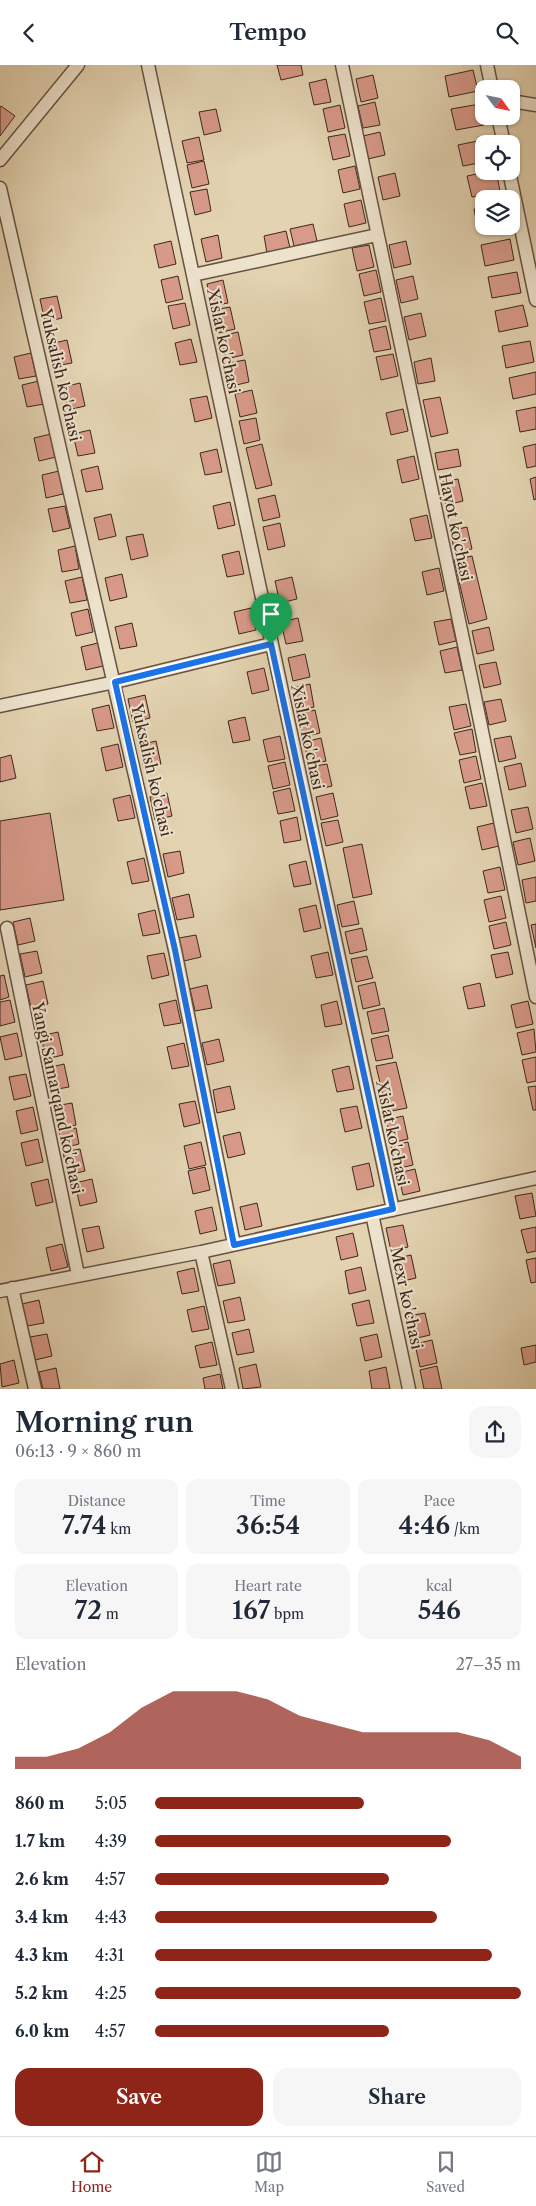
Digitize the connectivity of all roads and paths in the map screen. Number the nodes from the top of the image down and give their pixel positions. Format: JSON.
{"nodes":[{"id":1,"x":78,"y":65,"type":"edge"},
{"id":2,"x":148,"y":65,"type":"edge"},
{"id":3,"x":342,"y":65,"type":"edge"},
{"id":4,"x":487,"y":65,"type":"edge"},
{"id":5,"x":490,"y":80,"type":"edge"},
{"id":6,"x":520,"y":102,"type":"edge"},
{"id":7,"x":536,"y":105,"type":"edge"},
{"id":8,"x":0,"y":160,"type":"edge"},
{"id":9,"x":512,"y":180,"type":"edge"},
{"id":10,"x":0,"y":188,"type":"edge"},
{"id":11,"x":377,"y":235,"type":"junction"},
{"id":12,"x":529,"y":236,"type":"edge"},
{"id":13,"x":193,"y":275,"type":"junction"},
{"id":14,"x":536,"y":299,"type":"edge"},
{"id":15,"x":271,"y":644,"type":"junction"},
{"id":16,"x":115,"y":682,"type":"junction"},
{"id":17,"x":0,"y":706,"type":"edge"},
{"id":18,"x":7,"y":928,"type":"dead end"},
{"id":19,"x":536,"y":997,"type":"edge"},
{"id":20,"x":536,"y":1178,"type":"edge"},
{"id":21,"x":393,"y":1209,"type":"junction"},
{"id":22,"x":372,"y":1214,"type":"junction"},
{"id":23,"x":234,"y":1245,"type":"junction"},
{"id":24,"x":201,"y":1252,"type":"junction"},
{"id":25,"x":78,"y":1275,"type":"junction"},
{"id":26,"x":6,"y":1289,"type":"edge"},
{"id":27,"x":35,"y":1389,"type":"edge"},
{"id":28,"x":232,"y":1389,"type":"edge"},
{"id":29,"x":409,"y":1389,"type":"edge"}],
"edges":[{"from":1,"to":8,"type":"street"},
{"from":2,"to":13,"type":"street","name":"Xislat ko'chasi"},
{"from":3,"to":11,"type":"street","name":"Hayot ko'chasi"},
{"from":4,"to":5,"type":"street"},
{"from":6,"to":7,"type":"street"},
{"from":9,"to":12,"type":"street"},
{"from":10,"to":16,"type":"street","name":"Yuksalish ko'chasi"},
{"from":11,"to":13,"type":"street"},
{"from":11,"to":19,"type":"street","name":"Hayot ko'chasi"},
{"from":12,"to":14,"type":"street"},
{"from":13,"to":15,"type":"street","name":"Xislat ko'chasi"},
{"from":15,"to":16,"type":"street"},
{"from":15,"to":21,"type":"street","name":"Xislat ko'chasi"},
{"from":16,"to":17,"type":"street"},
{"from":16,"to":23,"type":"street","name":"Yuksalish ko'chasi"},
{"from":18,"to":25,"type":"street","name":"Yangi Samarqand ko'chasi"},
{"from":20,"to":21,"type":"street"},
{"from":21,"to":22,"type":"street"},
{"from":22,"to":23,"type":"street"},
{"from":22,"to":29,"type":"street","name":"Mexr ko'chasi"},
{"from":23,"to":24,"type":"street"},
{"from":24,"to":25,"type":"street"},
{"from":24,"to":28,"type":"street"},
{"from":25,"to":26,"type":"street"},
{"from":26,"to":27,"type":"street"}]}
